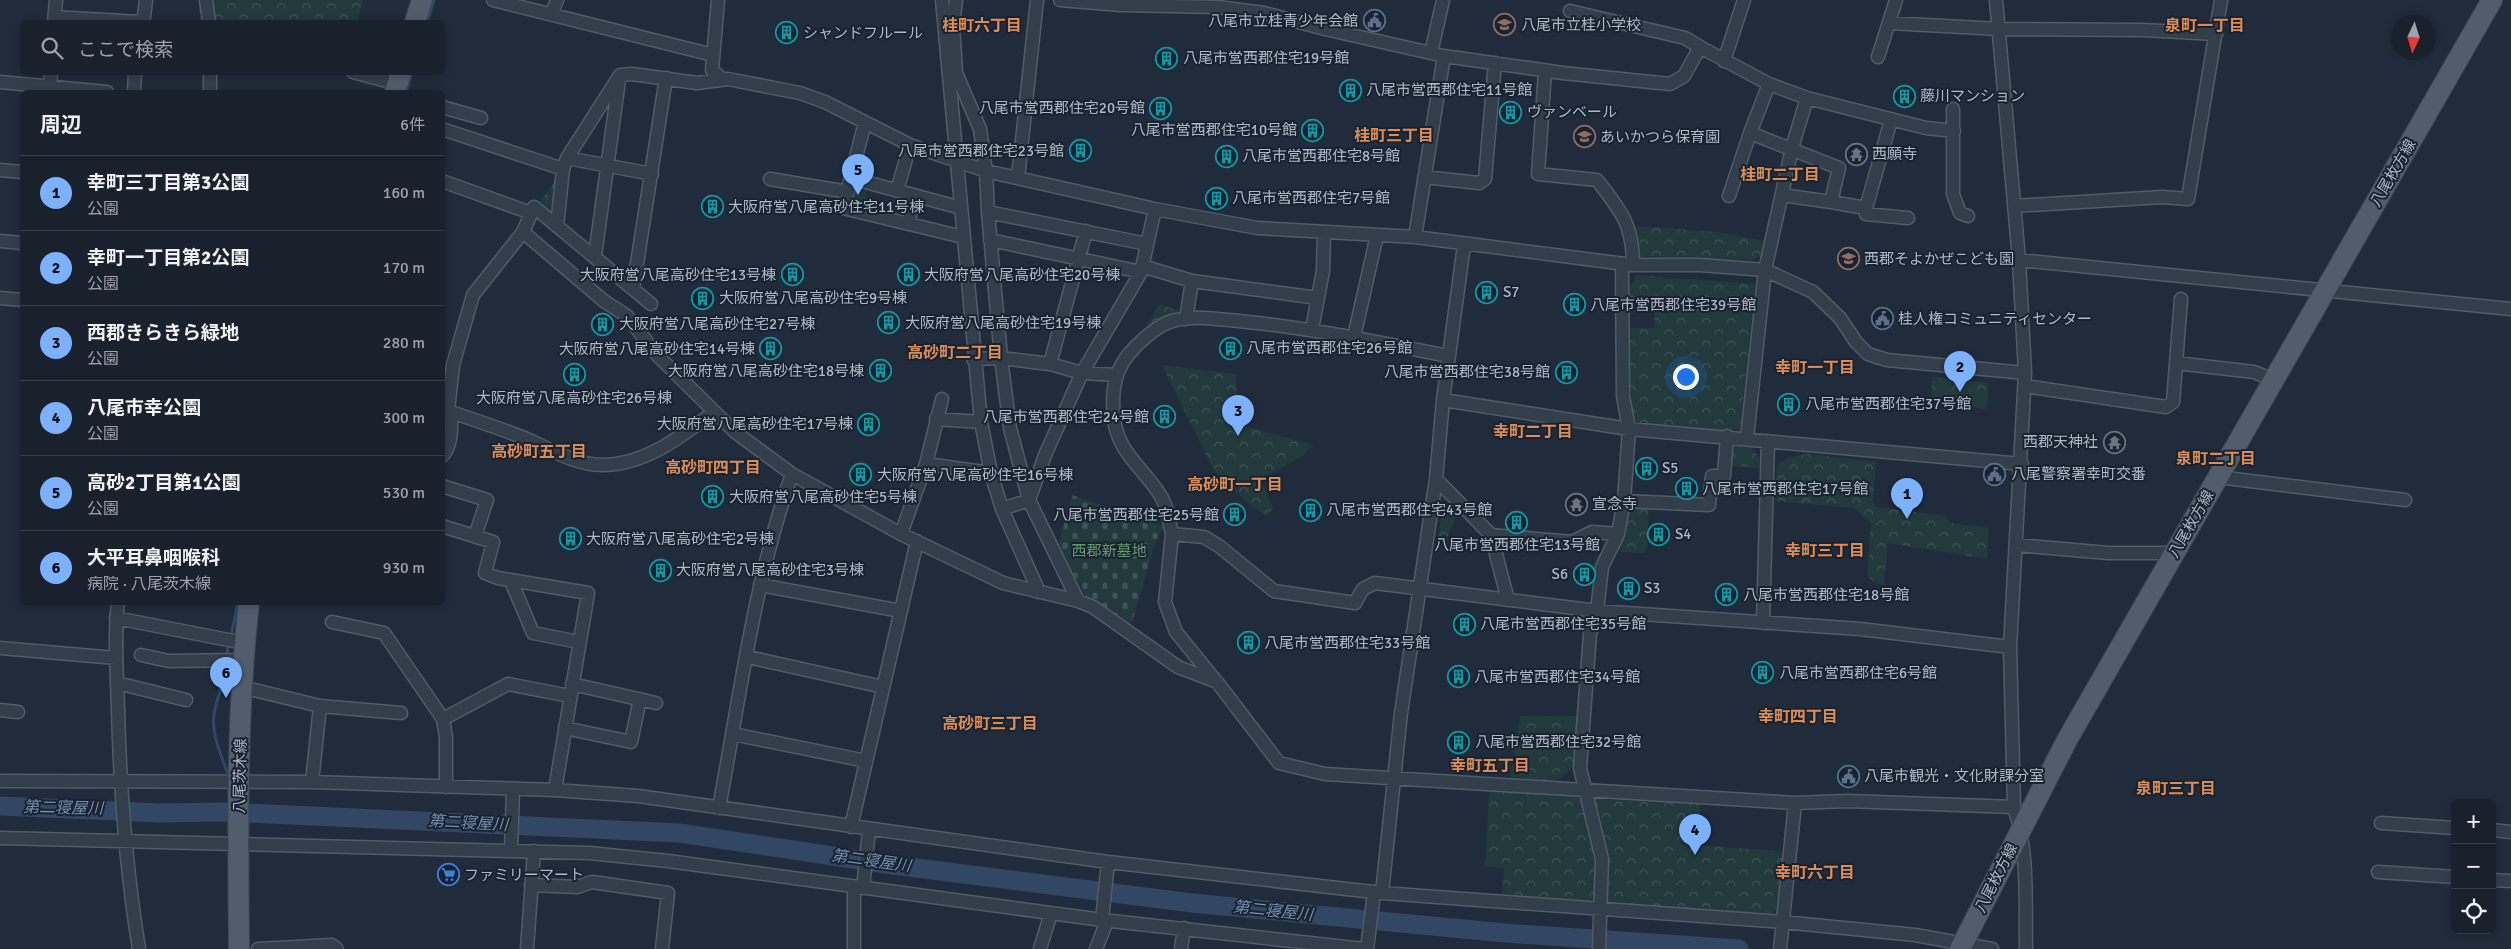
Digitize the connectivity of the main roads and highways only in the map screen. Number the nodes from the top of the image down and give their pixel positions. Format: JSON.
{"nodes":[{"id":1,"x":422,"y":0,"type":"edge"},
{"id":2,"x":2492,"y":0,"type":"edge"},
{"id":3,"x":416,"y":20,"type":"edge"},
{"id":4,"x":248,"y":605,"type":"edge"},
{"id":5,"x":1961,"y":946,"type":"edge"},
{"id":6,"x":239,"y":949,"type":"edge"}],
"edges":[{"from":1,"to":3,"type":"main road"},
{"from":2,"to":5,"type":"main road","name":"八尾枚方線"},
{"from":4,"to":6,"type":"main road","name":"八尾茨木線"}]}
